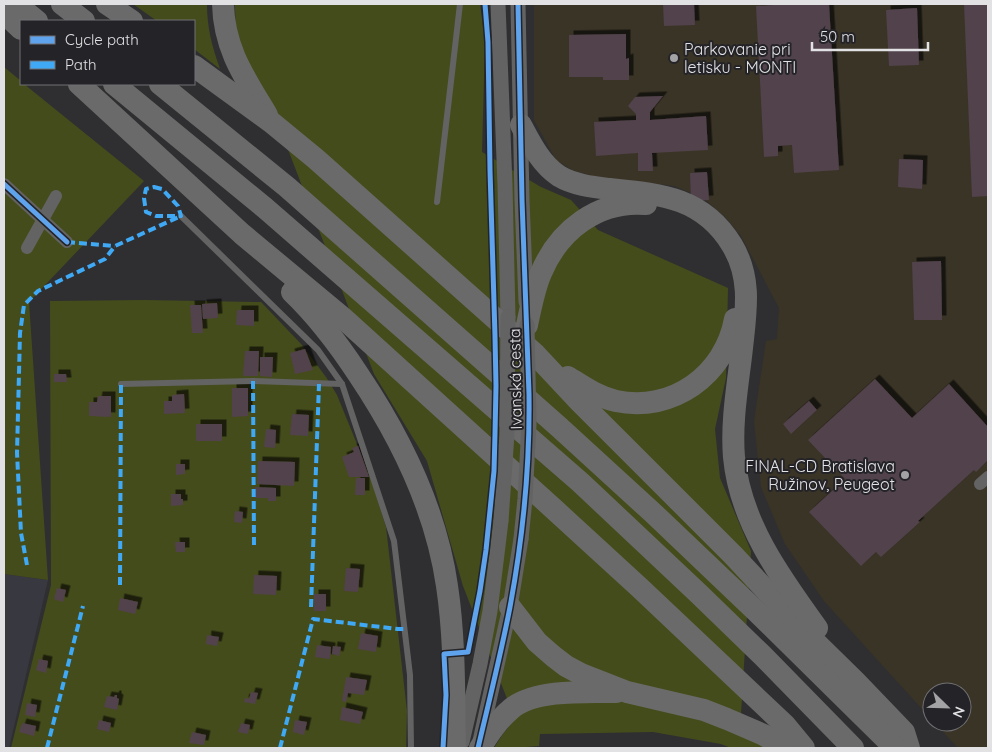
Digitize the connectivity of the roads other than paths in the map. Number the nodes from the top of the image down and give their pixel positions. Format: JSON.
{"nodes":[{"id":1,"x":16,"y":4,"type":"edge"},
{"id":2,"x":62,"y":4,"type":"edge"},
{"id":3,"x":108,"y":4,"type":"edge"},
{"id":4,"x":223,"y":4,"type":"edge"},
{"id":5,"x":460,"y":4,"type":"edge"},
{"id":6,"x":498,"y":4,"type":"edge"},
{"id":7,"x":518,"y":4,"type":"edge"},
{"id":8,"x":4,"y":13,"type":"edge"},
{"id":9,"x":37,"y":20,"type":"edge"},
{"id":10,"x":83,"y":20,"type":"edge"},
{"id":11,"x":131,"y":20,"type":"edge"},
{"id":12,"x":20,"y":28,"type":"edge"},
{"id":13,"x":195,"y":67,"type":"edge"},
{"id":14,"x":80,"y":85,"type":"edge"},
{"id":15,"x":115,"y":85,"type":"edge"},
{"id":16,"x":161,"y":85,"type":"edge"},
{"id":17,"x":272,"y":122,"type":"junction"},
{"id":18,"x":521,"y":125,"type":"junction"},
{"id":19,"x":4,"y":184,"type":"edge"},
{"id":20,"x":56,"y":196,"type":"dead end"},
{"id":21,"x":437,"y":202,"type":"dead end"},
{"id":22,"x":181,"y":216,"type":"dead end"},
{"id":23,"x":43,"y":220,"type":"junction"},
{"id":24,"x":242,"y":234,"type":"junction"},
{"id":25,"x":67,"y":242,"type":"dead end"},
{"id":26,"x":26,"y":248,"type":"dead end"},
{"id":27,"x":742,"y":295,"type":"junction"},
{"id":28,"x":527,"y":325,"type":"junction"},
{"id":29,"x":535,"y":354,"type":"junction"},
{"id":30,"x":121,"y":384,"type":"dead end"},
{"id":31,"x":342,"y":384,"type":"junction"},
{"id":32,"x":496,"y":568,"type":"junction"},
{"id":33,"x":510,"y":607,"type":"junction"},
{"id":34,"x":856,"y":682,"type":"junction"},
{"id":35,"x":627,"y":692,"type":"junction"},
{"id":36,"x":411,"y":748,"type":"edge"},
{"id":37,"x":455,"y":748,"type":"edge"},
{"id":38,"x":460,"y":748,"type":"edge"},
{"id":39,"x":479,"y":748,"type":"edge"},
{"id":40,"x":786,"y":748,"type":"edge"},
{"id":41,"x":804,"y":748,"type":"edge"},
{"id":42,"x":853,"y":748,"type":"edge"},
{"id":43,"x":895,"y":748,"type":"edge"},
{"id":44,"x":909,"y":748,"type":"edge"}],
"edges":[{"from":1,"to":9,"type":"highway"},
{"from":2,"to":10,"type":"highway"},
{"from":3,"to":11,"type":"highway"},
{"from":4,"to":17,"type":"highway"},
{"from":5,"to":21,"type":"lane"},
{"from":6,"to":32,"type":"street","name":"Ivanská cesta","bridge":true},
{"from":7,"to":18,"type":"street","name":"Ivanská cesta"},
{"from":8,"to":12,"type":"highway"},
{"from":13,"to":17,"type":"highway"},
{"from":14,"to":24,"type":"highway"},
{"from":15,"to":42,"type":"highway"},
{"from":16,"to":43,"type":"highway"},
{"from":17,"to":29,"type":"highway"},
{"from":18,"to":27,"type":"highway"},
{"from":18,"to":28,"type":"street","name":"Ivanská cesta"},
{"from":19,"to":23,"type":"street"},
{"from":20,"to":23,"type":"street"},
{"from":22,"to":31,"type":"lane"},
{"from":23,"to":25,"type":"street"},
{"from":23,"to":26,"type":"street"},
{"from":24,"to":37,"type":"highway"},
{"from":24,"to":41,"type":"highway"},
{"from":27,"to":28,"type":"highway"},
{"from":27,"to":29,"type":"highway"},
{"from":27,"to":34,"type":"highway"},
{"from":28,"to":33,"type":"street","name":"Ivanská cesta","bridge":true},
{"from":29,"to":34,"type":"highway"},
{"from":30,"to":31,"type":"lane"},
{"from":31,"to":36,"type":"lane"},
{"from":32,"to":33,"type":"street"},
{"from":32,"to":38,"type":"street","name":"Ivanská cesta"},
{"from":33,"to":35,"type":"highway"},
{"from":33,"to":39,"type":"street","name":"Ivanská cesta"},
{"from":34,"to":44,"type":"highway"},
{"from":35,"to":39,"type":"highway"},
{"from":35,"to":40,"type":"highway"}]}
